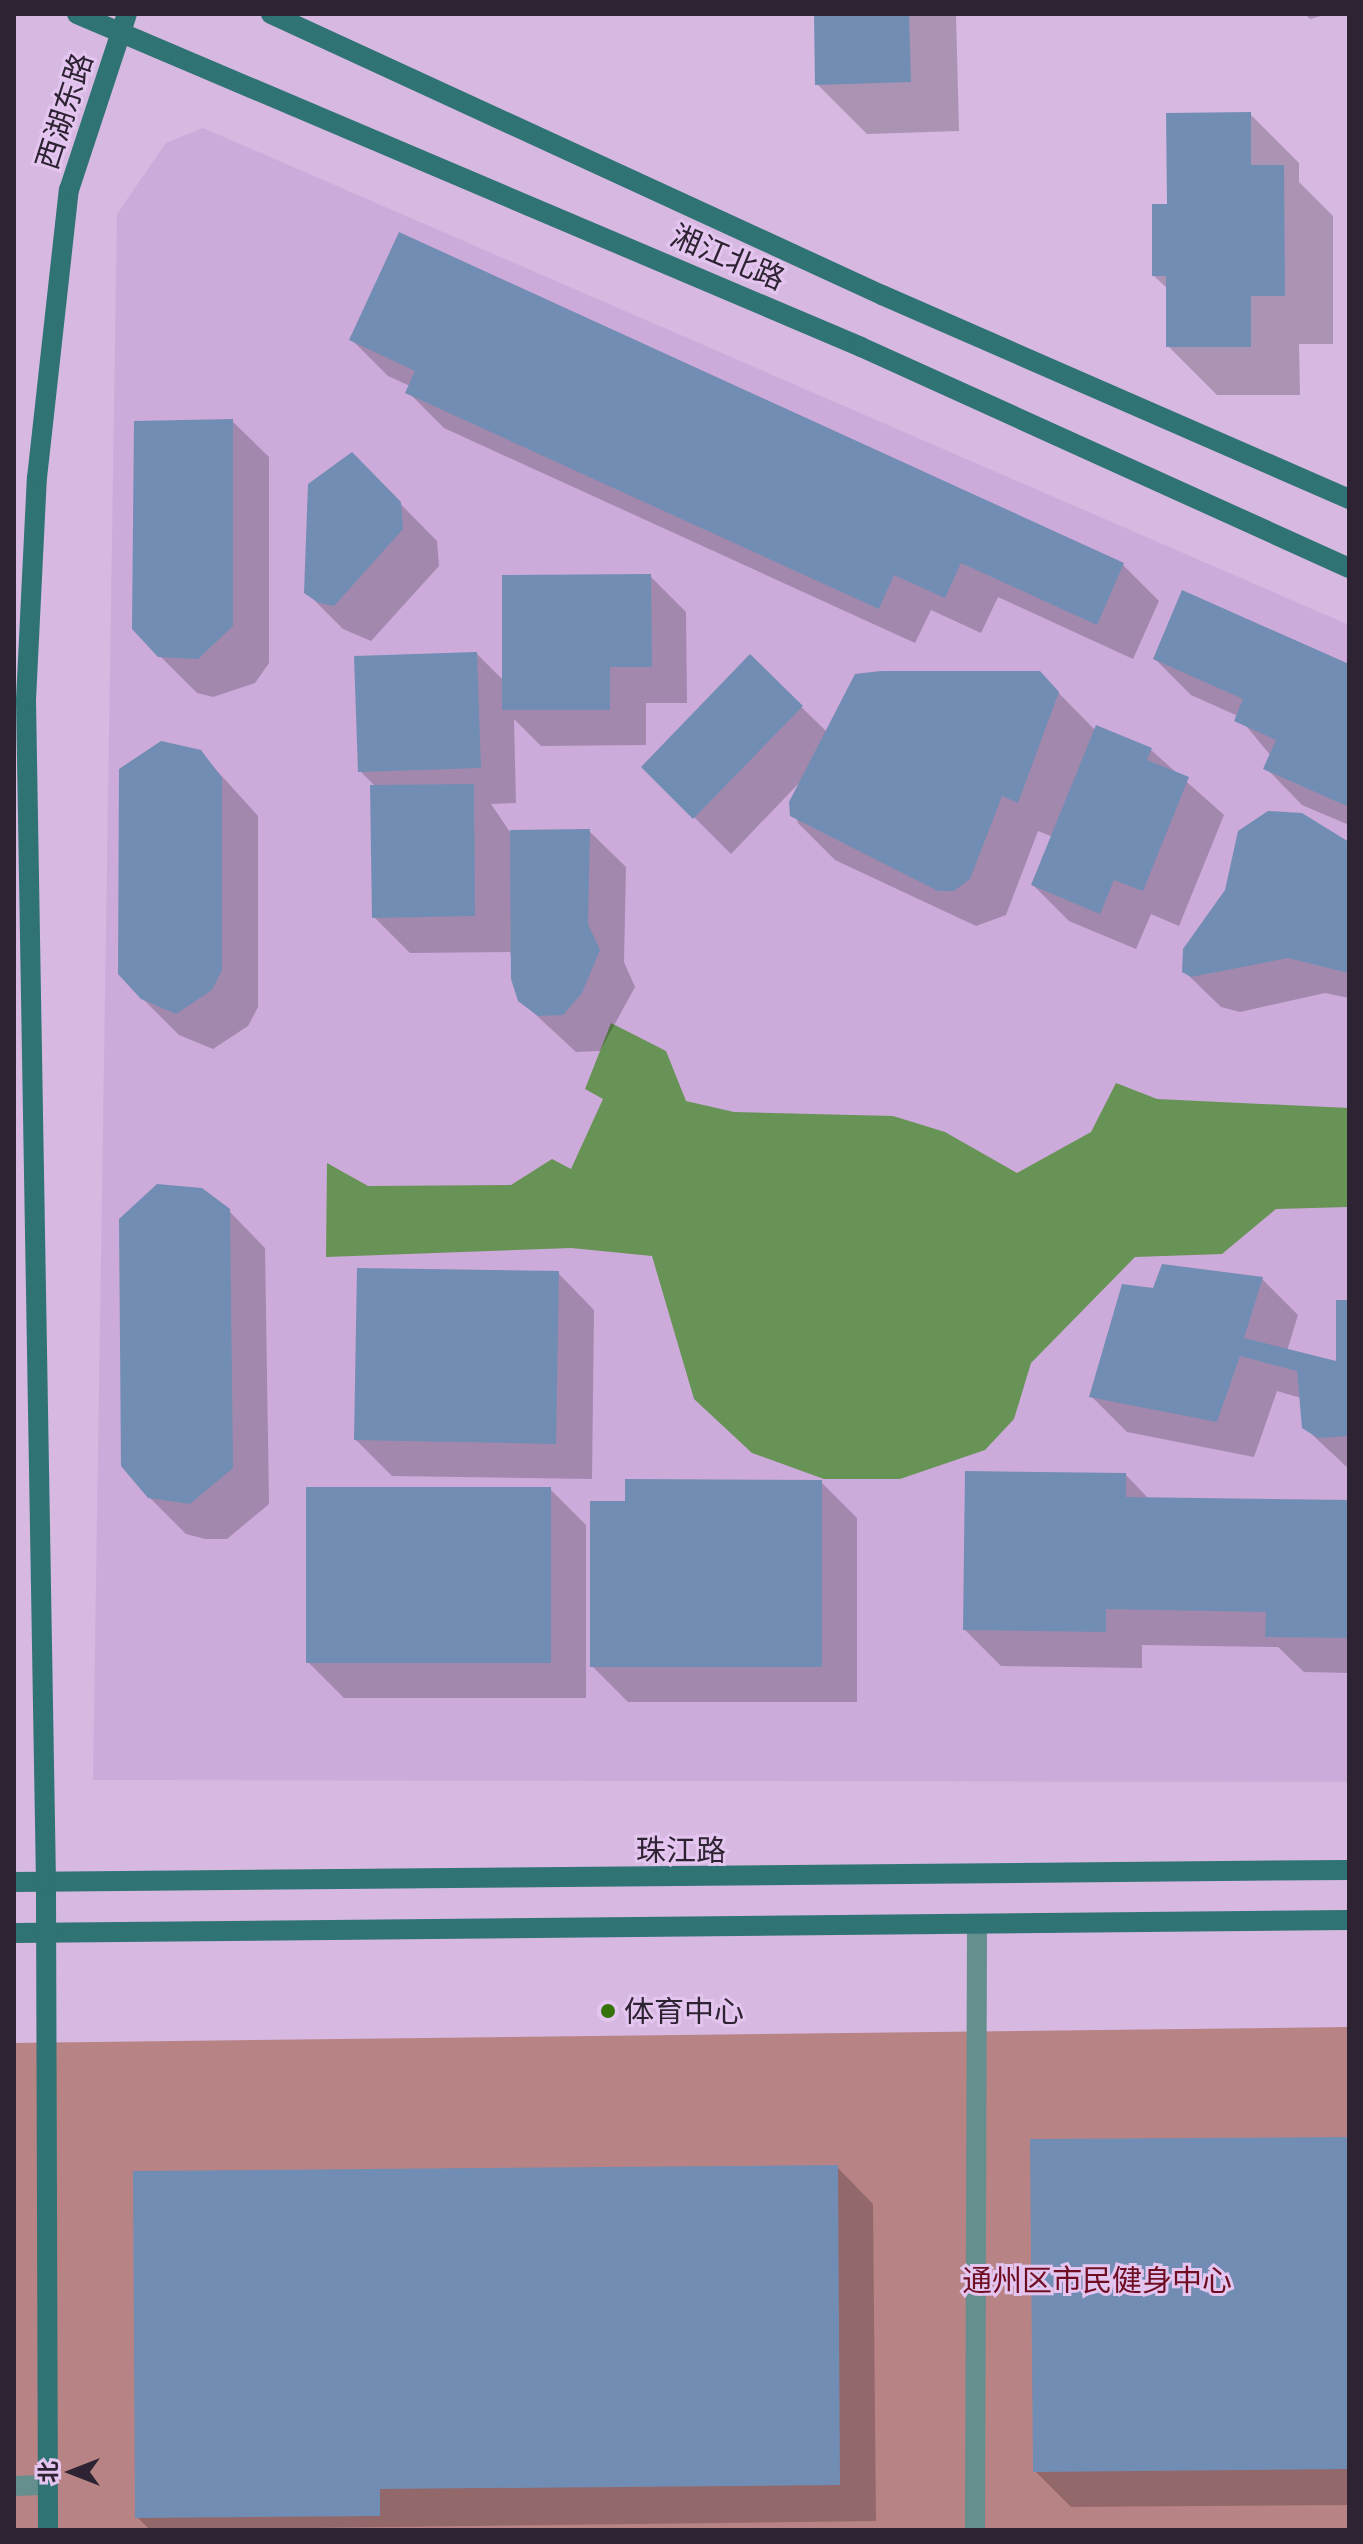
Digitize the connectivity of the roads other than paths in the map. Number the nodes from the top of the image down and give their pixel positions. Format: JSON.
{"nodes":[{"id":1,"x":77,"y":14,"type":"edge"},
{"id":2,"x":271,"y":14,"type":"edge"},
{"id":3,"x":125,"y":21,"type":"edge"},
{"id":4,"x":1349,"y":499,"type":"edge"},
{"id":5,"x":1349,"y":568,"type":"edge"},
{"id":6,"x":1349,"y":1870,"type":"edge"},
{"id":7,"x":14,"y":1882,"type":"edge"},
{"id":8,"x":46,"y":1882,"type":"junction"},
{"id":9,"x":1349,"y":1920,"type":"edge"},
{"id":10,"x":977,"y":1925,"type":"junction"},
{"id":11,"x":45,"y":1932,"type":"junction"},
{"id":12,"x":14,"y":1933,"type":"edge"},
{"id":13,"x":47,"y":2485,"type":"junction"},
{"id":14,"x":14,"y":2486,"type":"edge"},
{"id":15,"x":48,"y":2530,"type":"edge"},
{"id":16,"x":975,"y":2530,"type":"edge"}],
"edges":[{"from":1,"to":3,"type":"street","name":"湘江北路"},
{"from":2,"to":4,"type":"street","name":"湘江北路"},
{"from":3,"to":5,"type":"street","name":"湘江北路"},
{"from":3,"to":8,"type":"street","name":"西湖东路"},
{"from":6,"to":8,"type":"street","name":"珠江路"},
{"from":7,"to":8,"type":"street","name":"珠江路"},
{"from":8,"to":11,"type":"street","name":"西湖东路"},
{"from":9,"to":10,"type":"street"},
{"from":10,"to":11,"type":"street"},
{"from":10,"to":16,"type":"lane"},
{"from":11,"to":12,"type":"street"},
{"from":11,"to":13,"type":"street","name":"西湖东路"},
{"from":13,"to":14,"type":"lane"},
{"from":13,"to":15,"type":"street","name":"西湖东路"}]}
